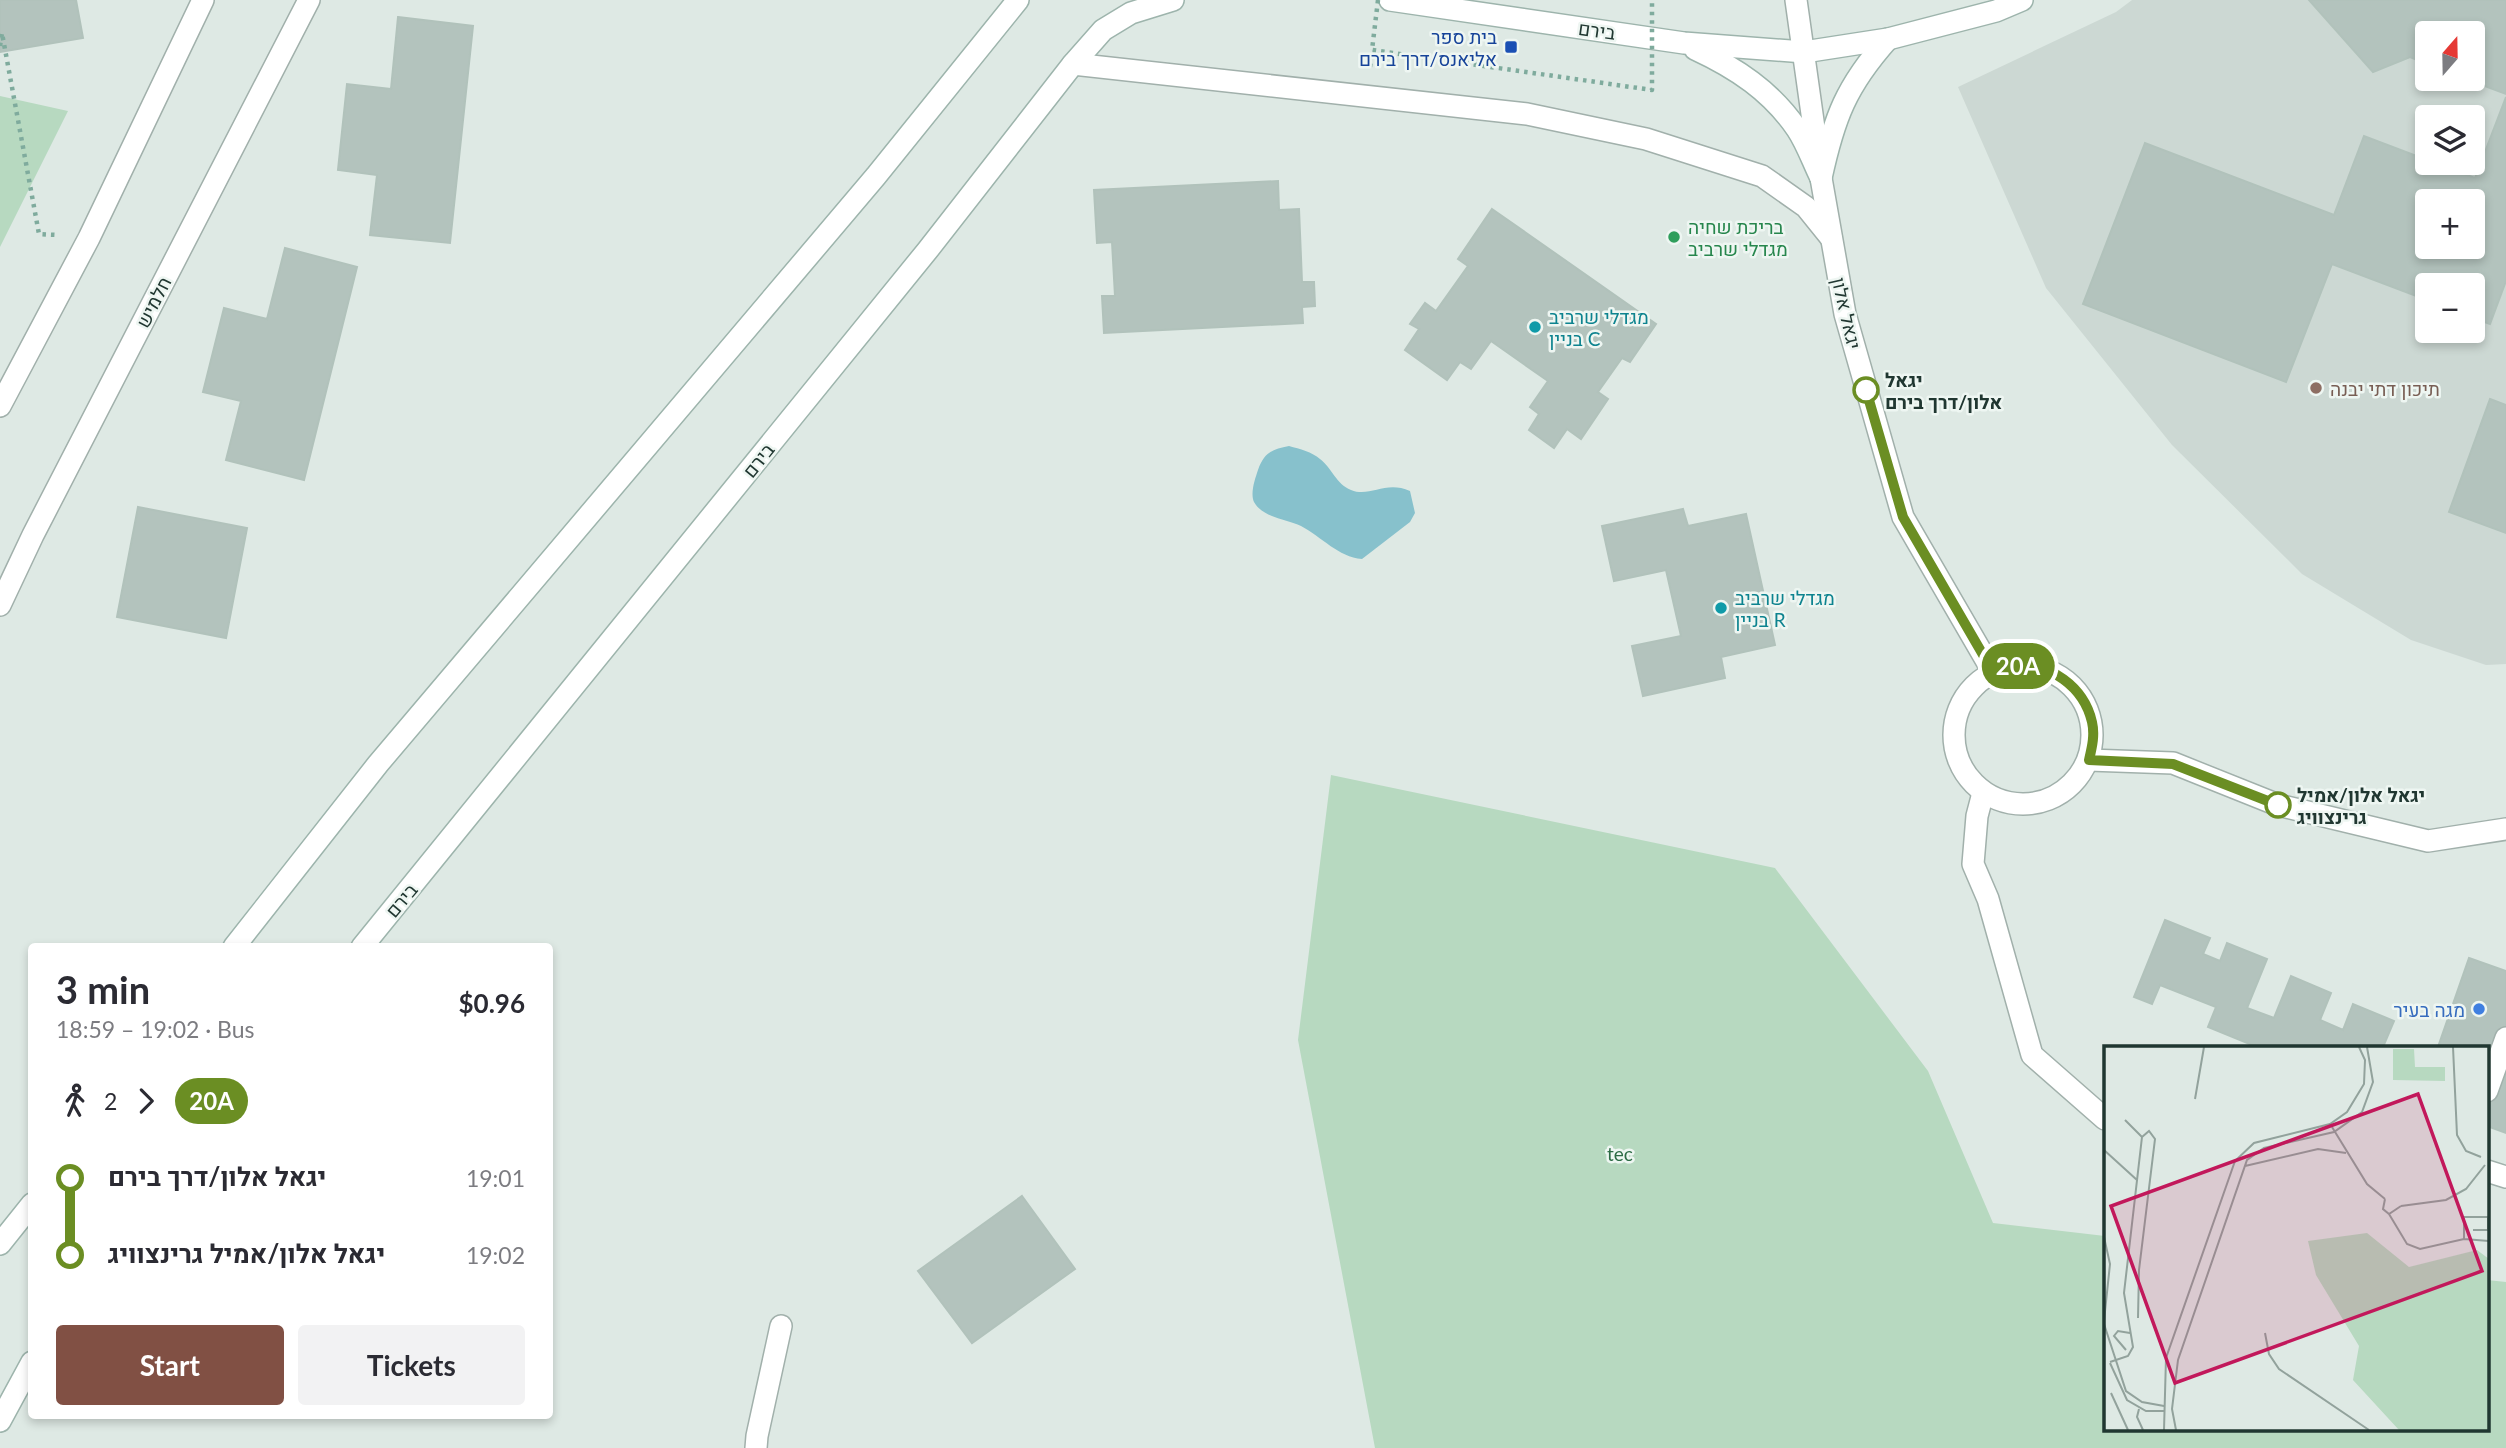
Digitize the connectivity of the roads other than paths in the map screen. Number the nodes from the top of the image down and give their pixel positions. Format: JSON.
{"nodes":[{"id":1,"x":204,"y":0,"type":"edge"},
{"id":2,"x":309,"y":0,"type":"edge"},
{"id":3,"x":1018,"y":0,"type":"edge"},
{"id":4,"x":1173,"y":0,"type":"edge"},
{"id":5,"x":1390,"y":0,"type":"edge"},
{"id":6,"x":1796,"y":0,"type":"edge"},
{"id":7,"x":2022,"y":0,"type":"edge"},
{"id":8,"x":1888,"y":39,"type":"junction"},
{"id":9,"x":1684,"y":43,"type":"junction"},
{"id":10,"x":1804,"y":52,"type":"junction"},
{"id":11,"x":1073,"y":64,"type":"junction"},
{"id":12,"x":1821,"y":178,"type":"junction"},
{"id":13,"x":1831,"y":238,"type":"junction"},
{"id":14,"x":0,"y":406,"type":"edge"},
{"id":15,"x":0,"y":606,"type":"edge"},
{"id":16,"x":1993,"y":672,"type":"junction"},
{"id":17,"x":2089,"y":760,"type":"junction"},
{"id":18,"x":1983,"y":793,"type":"junction"},
{"id":19,"x":2506,"y":829,"type":"edge"},
{"id":20,"x":237,"y":943,"type":"edge"},
{"id":21,"x":365,"y":943,"type":"edge"},
{"id":22,"x":2506,"y":1038,"type":"edge"},
{"id":23,"x":2488,"y":1088,"type":"edge"},
{"id":24,"x":2104,"y":1117,"type":"edge"},
{"id":25,"x":2488,"y":1171,"type":"edge"},
{"id":26,"x":2506,"y":1177,"type":"edge"},
{"id":27,"x":28,"y":1208,"type":"edge"},
{"id":28,"x":0,"y":1244,"type":"edge"},
{"id":29,"x":780,"y":1326,"type":"dead end"},
{"id":30,"x":28,"y":1369,"type":"edge"},
{"id":31,"x":0,"y":1421,"type":"edge"},
{"id":32,"x":756,"y":1448,"type":"edge"}],
"edges":[{"from":1,"to":14,"type":"street"},
{"from":2,"to":15,"type":"street","name":"חלמיש"},
{"from":3,"to":20,"type":"street"},
{"from":4,"to":11,"type":"street","name":"בירם"},
{"from":5,"to":9,"type":"street","name":"בירם"},
{"from":6,"to":10,"type":"street"},
{"from":7,"to":8,"type":"street","name":"בירם"},
{"from":8,"to":10,"type":"street","name":"בירם"},
{"from":8,"to":12,"type":"street"},
{"from":9,"to":10,"type":"street","name":"בירם"},
{"from":9,"to":12,"type":"street"},
{"from":10,"to":12,"type":"street","name":"יגאל אלון"},
{"from":11,"to":13,"type":"street"},
{"from":11,"to":21,"type":"street","name":"בירם"},
{"from":12,"to":13,"type":"street","name":"יגאל אלון"},
{"from":13,"to":16,"type":"street","name":"יגאל אלון"},
{"from":16,"to":17,"type":"street"},
{"from":16,"to":18,"type":"street"},
{"from":17,"to":18,"type":"street"},
{"from":17,"to":19,"type":"street"},
{"from":18,"to":24,"type":"street"},
{"from":22,"to":23,"type":"street"},
{"from":25,"to":26,"type":"street"},
{"from":27,"to":28,"type":"street"},
{"from":29,"to":32,"type":"street"},
{"from":30,"to":31,"type":"street"}]}
